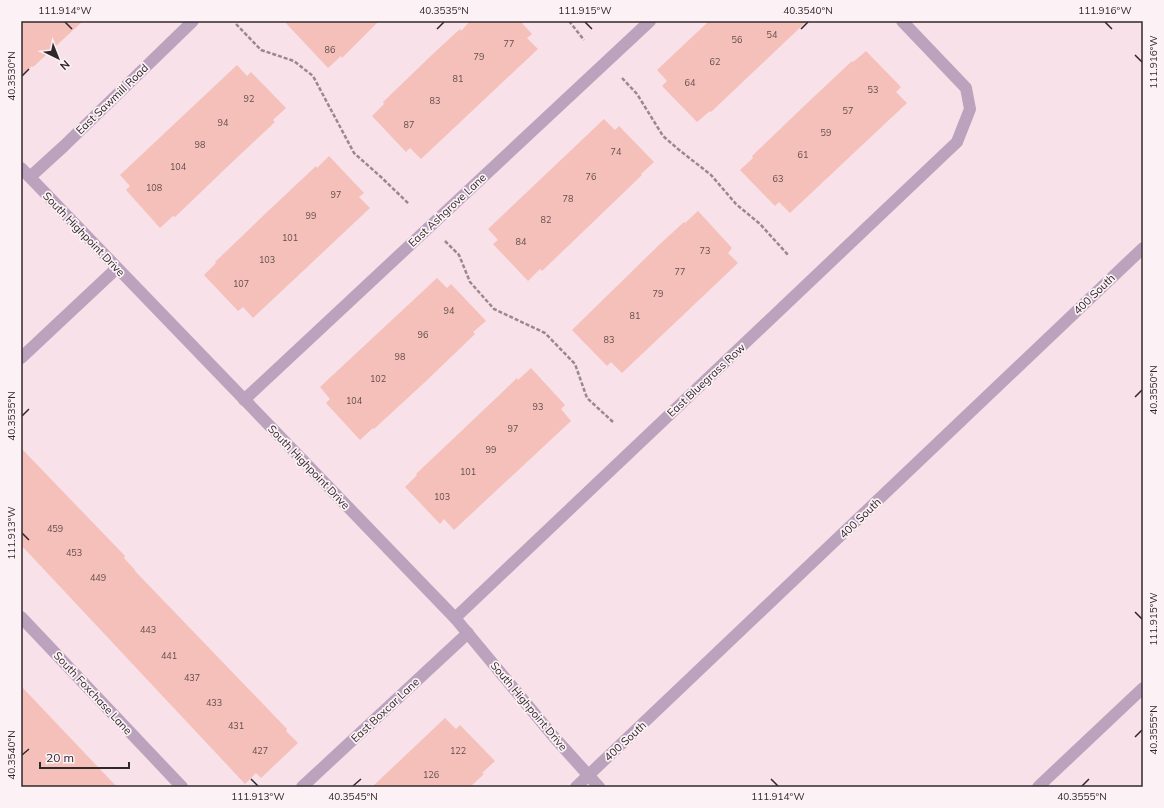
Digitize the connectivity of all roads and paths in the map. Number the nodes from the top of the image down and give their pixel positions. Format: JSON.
{"nodes":[{"id":1,"x":193,"y":21,"type":"edge"},
{"id":2,"x":569,"y":21,"type":"edge"},
{"id":3,"x":650,"y":21,"type":"edge"},
{"id":4,"x":902,"y":21,"type":"edge"},
{"id":5,"x":236,"y":24,"type":"dead end"},
{"id":6,"x":584,"y":40,"type":"dead end"},
{"id":7,"x":617,"y":73,"type":"dead end"},
{"id":8,"x":21,"y":168,"type":"edge"},
{"id":9,"x":30,"y":177,"type":"junction"},
{"id":10,"x":409,"y":204,"type":"dead end"},
{"id":11,"x":442,"y":238,"type":"dead end"},
{"id":12,"x":1143,"y":248,"type":"edge"},
{"id":13,"x":789,"y":256,"type":"dead end"},
{"id":14,"x":117,"y":268,"type":"junction"},
{"id":15,"x":21,"y":358,"type":"edge"},
{"id":16,"x":244,"y":400,"type":"junction"},
{"id":17,"x":613,"y":422,"type":"dead end"},
{"id":18,"x":21,"y":617,"type":"edge"},
{"id":19,"x":455,"y":618,"type":"junction"},
{"id":20,"x":468,"y":633,"type":"junction"},
{"id":21,"x":1143,"y":688,"type":"edge"},
{"id":22,"x":589,"y":775,"type":"junction"},
{"id":23,"x":182,"y":787,"type":"edge"},
{"id":24,"x":302,"y":787,"type":"edge"},
{"id":25,"x":576,"y":787,"type":"edge"},
{"id":26,"x":599,"y":787,"type":"edge"},
{"id":27,"x":1038,"y":787,"type":"edge"}],
"edges":[{"from":1,"to":9,"type":"street","name":"East Sawmill Road"},
{"from":2,"to":6,"type":"path"},
{"from":3,"to":16,"type":"street","name":"East Ashgrove Lane"},
{"from":4,"to":19,"type":"street","name":"East Bluegrass Row"},
{"from":5,"to":10,"type":"path"},
{"from":7,"to":13,"type":"path"},
{"from":8,"to":9,"type":"street","name":"South Highpoint Drive"},
{"from":9,"to":14,"type":"street","name":"South Highpoint Drive"},
{"from":11,"to":17,"type":"path"},
{"from":12,"to":22,"type":"street","name":"400 South"},
{"from":14,"to":15,"type":"street"},
{"from":14,"to":16,"type":"street","name":"South Highpoint Drive"},
{"from":16,"to":19,"type":"street","name":"South Highpoint Drive"},
{"from":18,"to":23,"type":"street","name":"South Foxchase Lane"},
{"from":19,"to":20,"type":"street","name":"South Highpoint Drive"},
{"from":20,"to":22,"type":"street","name":"South Highpoint Drive"},
{"from":20,"to":24,"type":"street","name":"East Boxcar Lane"},
{"from":21,"to":27,"type":"street"},
{"from":22,"to":25,"type":"street","name":"400 South"},
{"from":22,"to":26,"type":"street","name":"South Highpoint Drive"}]}
